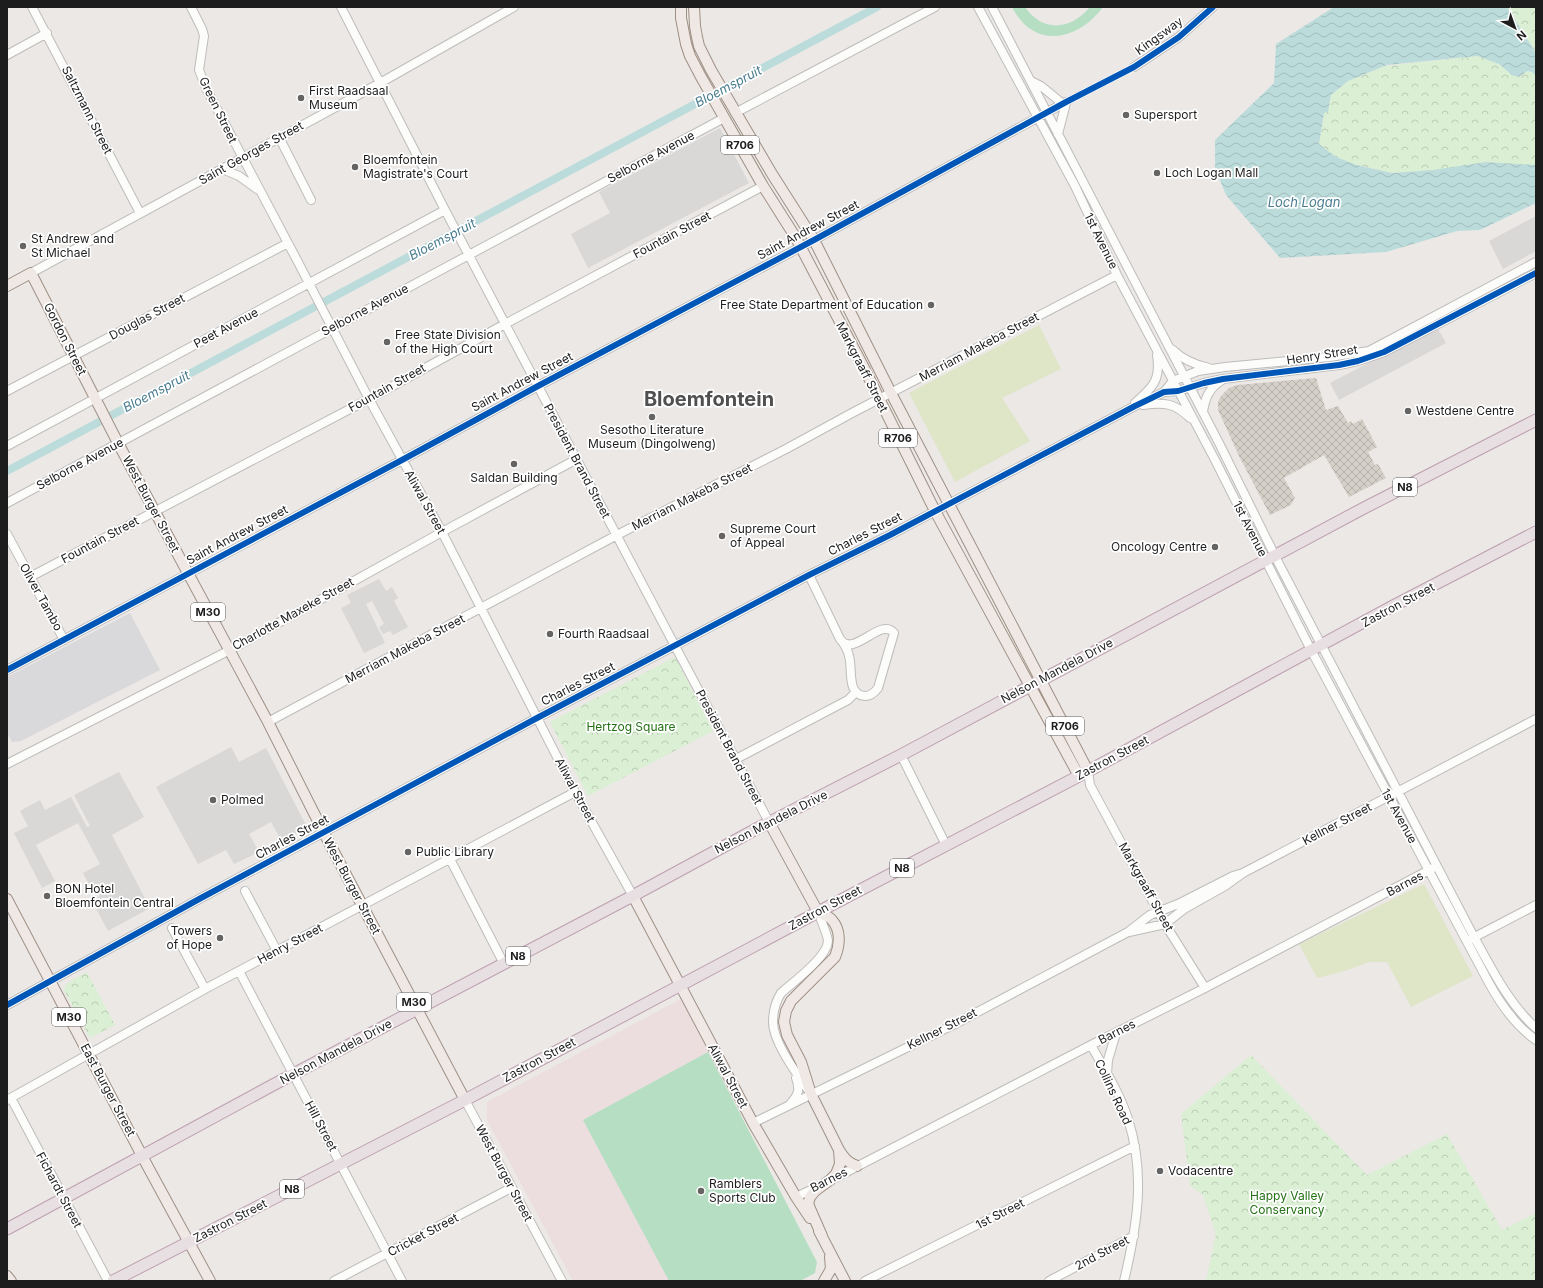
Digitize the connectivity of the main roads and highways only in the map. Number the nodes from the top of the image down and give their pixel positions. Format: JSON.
{"nodes":[{"id":1,"x":681,"y":7,"type":"edge"},
{"id":2,"x":694,"y":7,"type":"edge"},
{"id":3,"x":772,"y":174,"type":"junction"},
{"id":4,"x":763,"y":186,"type":"junction"},
{"id":5,"x":31,"y":273,"type":"joint"},
{"id":6,"x":7,"y":286,"type":"edge"},
{"id":7,"x":98,"y":402,"type":"joint"},
{"id":8,"x":1536,"y":420,"type":"edge"},
{"id":9,"x":1536,"y":532,"type":"edge"},
{"id":10,"x":1042,"y":680,"type":"junction"},
{"id":11,"x":1030,"y":686,"type":"junction"},
{"id":12,"x":1084,"y":774,"type":"junction"},
{"id":13,"x":769,"y":822,"type":"junction"},
{"id":14,"x":633,"y":896,"type":"junction"},
{"id":15,"x":7,"y":899,"type":"edge"},
{"id":16,"x":818,"y":912,"type":"junction"},
{"id":17,"x":680,"y":985,"type":"junction"},
{"id":18,"x":418,"y":1009,"type":"junction"},
{"id":19,"x":466,"y":1100,"type":"junction"},
{"id":20,"x":839,"y":1150,"type":"junction"},
{"id":21,"x":142,"y":1156,"type":"junction"},
{"id":22,"x":857,"y":1166,"type":"road end"},
{"id":23,"x":7,"y":1229,"type":"edge"},
{"id":24,"x":822,"y":1236,"type":"junction"},
{"id":25,"x":189,"y":1242,"type":"junction"},
{"id":26,"x":830,"y":1252,"type":"junction"},
{"id":27,"x":7,"y":1276,"type":"edge"},
{"id":28,"x":11,"y":1281,"type":"edge"},
{"id":29,"x":113,"y":1281,"type":"edge"},
{"id":30,"x":210,"y":1281,"type":"edge"},
{"id":31,"x":824,"y":1281,"type":"edge"},
{"id":32,"x":845,"y":1281,"type":"edge"}],
"edges":[{"from":1,"to":4,"type":"main road","name":"Markgraaff Street","number":"R706"},
{"from":2,"to":3,"type":"main road","name":"Markgraaff Street","number":"R706"},
{"from":3,"to":4,"type":"main road"},
{"from":3,"to":10,"type":"main road","name":"Markgraaff Street","number":"R706"},
{"from":4,"to":11,"type":"main road","name":"Markgraaff Street","number":"R706"},
{"from":5,"to":6,"type":"main road","name":"Saint Georges Street"},
{"from":5,"to":7,"type":"main road","name":"Gordon Street","number":"M30"},
{"from":7,"to":18,"type":"main road","name":"West Burger Street","number":"M30"},
{"from":8,"to":10,"type":"highway","name":"Nelson Mandela Drive","number":"N8"},
{"from":9,"to":12,"type":"highway","name":"Zastron Street","number":"N8"},
{"from":10,"to":11,"type":"highway","name":"Nelson Mandela Drive","number":"N8"},
{"from":10,"to":12,"type":"main road","name":"Markgraaff Street","number":"R706"},
{"from":11,"to":12,"type":"main road","name":"Markgraaff Street","number":"R706"},
{"from":11,"to":13,"type":"highway","name":"Nelson Mandela Drive","number":"N8"},
{"from":12,"to":16,"type":"highway","name":"Zastron Street","number":"N8"},
{"from":13,"to":14,"type":"highway","name":"Nelson Mandela Drive","number":"N8"},
{"from":13,"to":16,"type":"main road","name":"President Brand Street"},
{"from":14,"to":17,"type":"main road","name":"Aliwal Street"},
{"from":14,"to":18,"type":"highway","name":"Nelson Mandela Drive","number":"N8"},
{"from":15,"to":21,"type":"main road","name":"East Burger Street","number":"M30"},
{"from":16,"to":17,"type":"highway","name":"Zastron Street","number":"N8"},
{"from":16,"to":20,"type":"main road"},
{"from":17,"to":19,"type":"highway","name":"Zastron Street","number":"N8"},
{"from":17,"to":24,"type":"main road","name":"Aliwal Street"},
{"from":18,"to":19,"type":"main road","name":"West Burger Street","number":"M30"},
{"from":18,"to":21,"type":"highway","name":"Nelson Mandela Drive","number":"N8"},
{"from":19,"to":25,"type":"highway","name":"Zastron Street","number":"N8"},
{"from":20,"to":22,"type":"main road"},
{"from":20,"to":24,"type":"main road"},
{"from":21,"to":23,"type":"highway","name":"Nelson Mandela Drive","number":"N8"},
{"from":21,"to":25,"type":"main road","name":"East Burger Street","number":"M30"},
{"from":24,"to":26,"type":"main road","name":"Aliwal Street"},
{"from":25,"to":29,"type":"highway","name":"Zastron Street","number":"N8"},
{"from":25,"to":30,"type":"main road","name":"East Burger Street","number":"M30"},
{"from":26,"to":31,"type":"main road"},
{"from":26,"to":32,"type":"main road","name":"Aliwal Street"},
{"from":27,"to":28,"type":"main road"}]}
